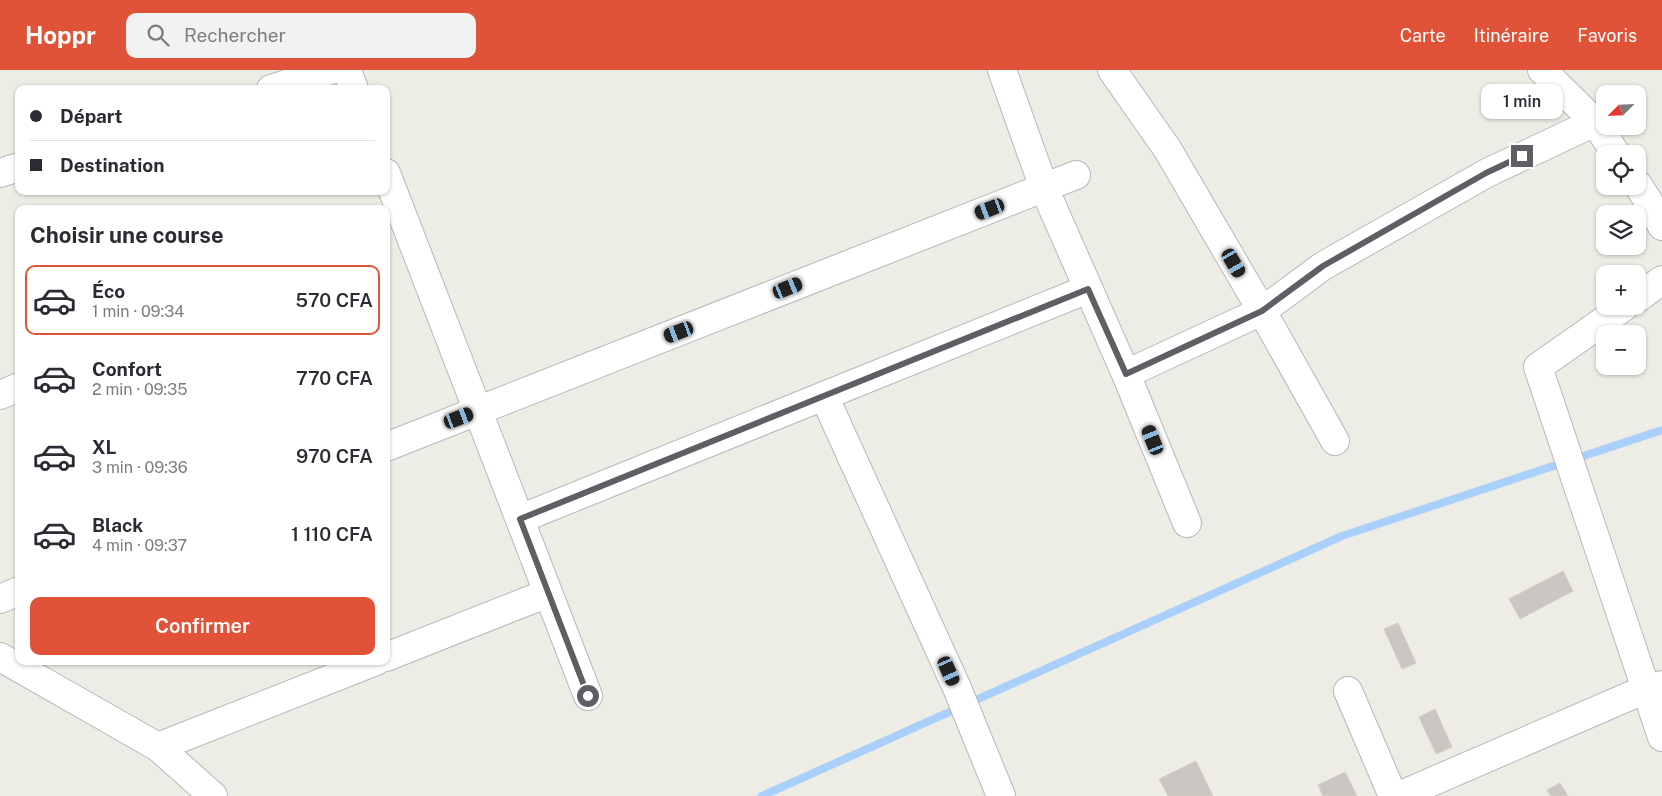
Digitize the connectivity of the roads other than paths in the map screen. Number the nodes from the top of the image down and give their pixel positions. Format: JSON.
{"nodes":[{"id":1,"x":331,"y":70,"type":"edge"},
{"id":2,"x":346,"y":70,"type":"edge"},
{"id":3,"x":1002,"y":70,"type":"edge"},
{"id":4,"x":1112,"y":70,"type":"edge"},
{"id":5,"x":1542,"y":70,"type":"edge"},
{"id":6,"x":284,"y":85,"type":"edge"},
{"id":7,"x":352,"y":85,"type":"edge"},
{"id":8,"x":1594,"y":122,"type":"junction"},
{"id":9,"x":1610,"y":145,"type":"edge"},
{"id":10,"x":15,"y":168,"type":"edge"},
{"id":11,"x":0,"y":173,"type":"edge"},
{"id":12,"x":1076,"y":175,"type":"dead end"},
{"id":13,"x":1044,"y":188,"type":"junction"},
{"id":14,"x":390,"y":195,"type":"edge"},
{"id":15,"x":1644,"y":195,"type":"edge"},
{"id":16,"x":1662,"y":226,"type":"edge"},
{"id":17,"x":397,"y":234,"type":"edge"},
{"id":18,"x":1662,"y":280,"type":"edge"},
{"id":19,"x":1088,"y":289,"type":"junction"},
{"id":20,"x":1646,"y":292,"type":"edge"},
{"id":21,"x":1262,"y":311,"type":"junction"},
{"id":22,"x":1612,"y":315,"type":"edge"},
{"id":23,"x":1126,"y":374,"type":"junction"},
{"id":24,"x":15,"y":389,"type":"edge"},
{"id":25,"x":0,"y":395,"type":"edge"},
{"id":26,"x":824,"y":396,"type":"junction"},
{"id":27,"x":478,"y":411,"type":"junction"},
{"id":28,"x":1334,"y":441,"type":"dead end"},
{"id":29,"x":390,"y":445,"type":"edge"},
{"id":30,"x":520,"y":519,"type":"junction"},
{"id":31,"x":1187,"y":523,"type":"dead end"},
{"id":32,"x":15,"y":592,"type":"edge"},
{"id":33,"x":548,"y":593,"type":"junction"},
{"id":34,"x":0,"y":598,"type":"edge"},
{"id":35,"x":390,"y":655,"type":"edge"},
{"id":36,"x":0,"y":657,"type":"edge"},
{"id":37,"x":366,"y":665,"type":"edge"},
{"id":38,"x":1654,"y":687,"type":"edge"},
{"id":39,"x":1348,"y":691,"type":"dead end"},
{"id":40,"x":588,"y":696,"type":"dead end"},
{"id":41,"x":1662,"y":737,"type":"edge"},
{"id":42,"x":158,"y":747,"type":"junction"},
{"id":43,"x":214,"y":796,"type":"edge"},
{"id":44,"x":1001,"y":796,"type":"edge"},
{"id":45,"x":1393,"y":796,"type":"edge"},
{"id":46,"x":1399,"y":796,"type":"edge"}],
"edges":[{"from":1,"to":6,"type":"street"},
{"from":2,"to":7,"type":"street"},
{"from":3,"to":13,"type":"street"},
{"from":4,"to":21,"type":"street"},
{"from":5,"to":8,"type":"street"},
{"from":8,"to":9,"type":"street"},
{"from":8,"to":21,"type":"street"},
{"from":10,"to":11,"type":"street"},
{"from":12,"to":13,"type":"street"},
{"from":13,"to":19,"type":"street"},
{"from":13,"to":27,"type":"street"},
{"from":14,"to":17,"type":"street"},
{"from":15,"to":16,"type":"street"},
{"from":17,"to":27,"type":"street"},
{"from":18,"to":20,"type":"street"},
{"from":19,"to":23,"type":"street"},
{"from":19,"to":26,"type":"street"},
{"from":21,"to":23,"type":"street"},
{"from":21,"to":28,"type":"street"},
{"from":22,"to":38,"type":"street"},
{"from":23,"to":31,"type":"street"},
{"from":24,"to":25,"type":"street"},
{"from":26,"to":30,"type":"street"},
{"from":26,"to":44,"type":"street"},
{"from":27,"to":29,"type":"street"},
{"from":27,"to":30,"type":"street"},
{"from":30,"to":33,"type":"street"},
{"from":32,"to":34,"type":"street"},
{"from":33,"to":35,"type":"street"},
{"from":33,"to":40,"type":"street"},
{"from":36,"to":42,"type":"street"},
{"from":37,"to":42,"type":"street"},
{"from":38,"to":41,"type":"street"},
{"from":38,"to":46,"type":"street"},
{"from":39,"to":45,"type":"street"},
{"from":42,"to":43,"type":"street"}]}
